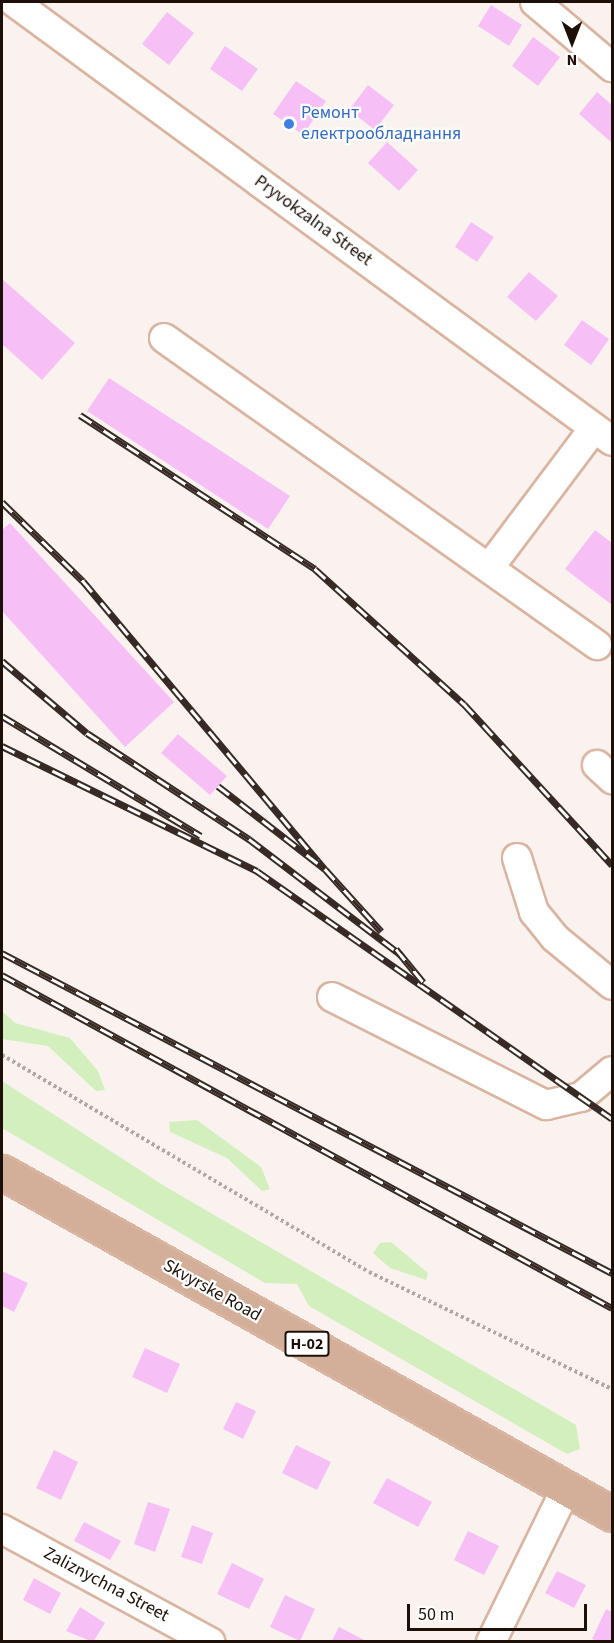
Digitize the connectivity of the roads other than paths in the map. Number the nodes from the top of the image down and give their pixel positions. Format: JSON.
{"nodes":[{"id":1,"x":14,"y":2,"type":"edge"},
{"id":2,"x":535,"y":2,"type":"edge"},
{"id":3,"x":612,"y":67,"type":"edge"},
{"id":4,"x":164,"y":338,"type":"dead end"},
{"id":5,"x":603,"y":434,"type":"edge"},
{"id":6,"x":489,"y":568,"type":"junction"},
{"id":7,"x":597,"y":645,"type":"dead end"},
{"id":8,"x":517,"y":858,"type":"dead end"},
{"id":9,"x":612,"y":985,"type":"edge"},
{"id":10,"x":332,"y":998,"type":"dead end"},
{"id":11,"x":612,"y":1071,"type":"edge"},
{"id":12,"x":2,"y":1172,"type":"edge"},
{"id":13,"x":566,"y":1489,"type":"junction"},
{"id":14,"x":612,"y":1514,"type":"edge"},
{"id":15,"x":2,"y":1529,"type":"edge"},
{"id":16,"x":210,"y":1641,"type":"edge"},
{"id":17,"x":491,"y":1641,"type":"edge"}],
"edges":[{"from":1,"to":5,"type":"street","name":"Pryvokzalna Street"},
{"from":2,"to":3,"type":"street"},
{"from":4,"to":6,"type":"street"},
{"from":5,"to":6,"type":"street"},
{"from":6,"to":7,"type":"street"},
{"from":8,"to":9,"type":"street"},
{"from":10,"to":11,"type":"street"},
{"from":12,"to":13,"type":"main road","name":"Skvyrske Road","number":"Н-02"},
{"from":13,"to":14,"type":"main road","name":"Skvyrske Road","number":"Н-02"},
{"from":13,"to":17,"type":"street"},
{"from":15,"to":16,"type":"street","name":"Zaliznychna Street"}]}
